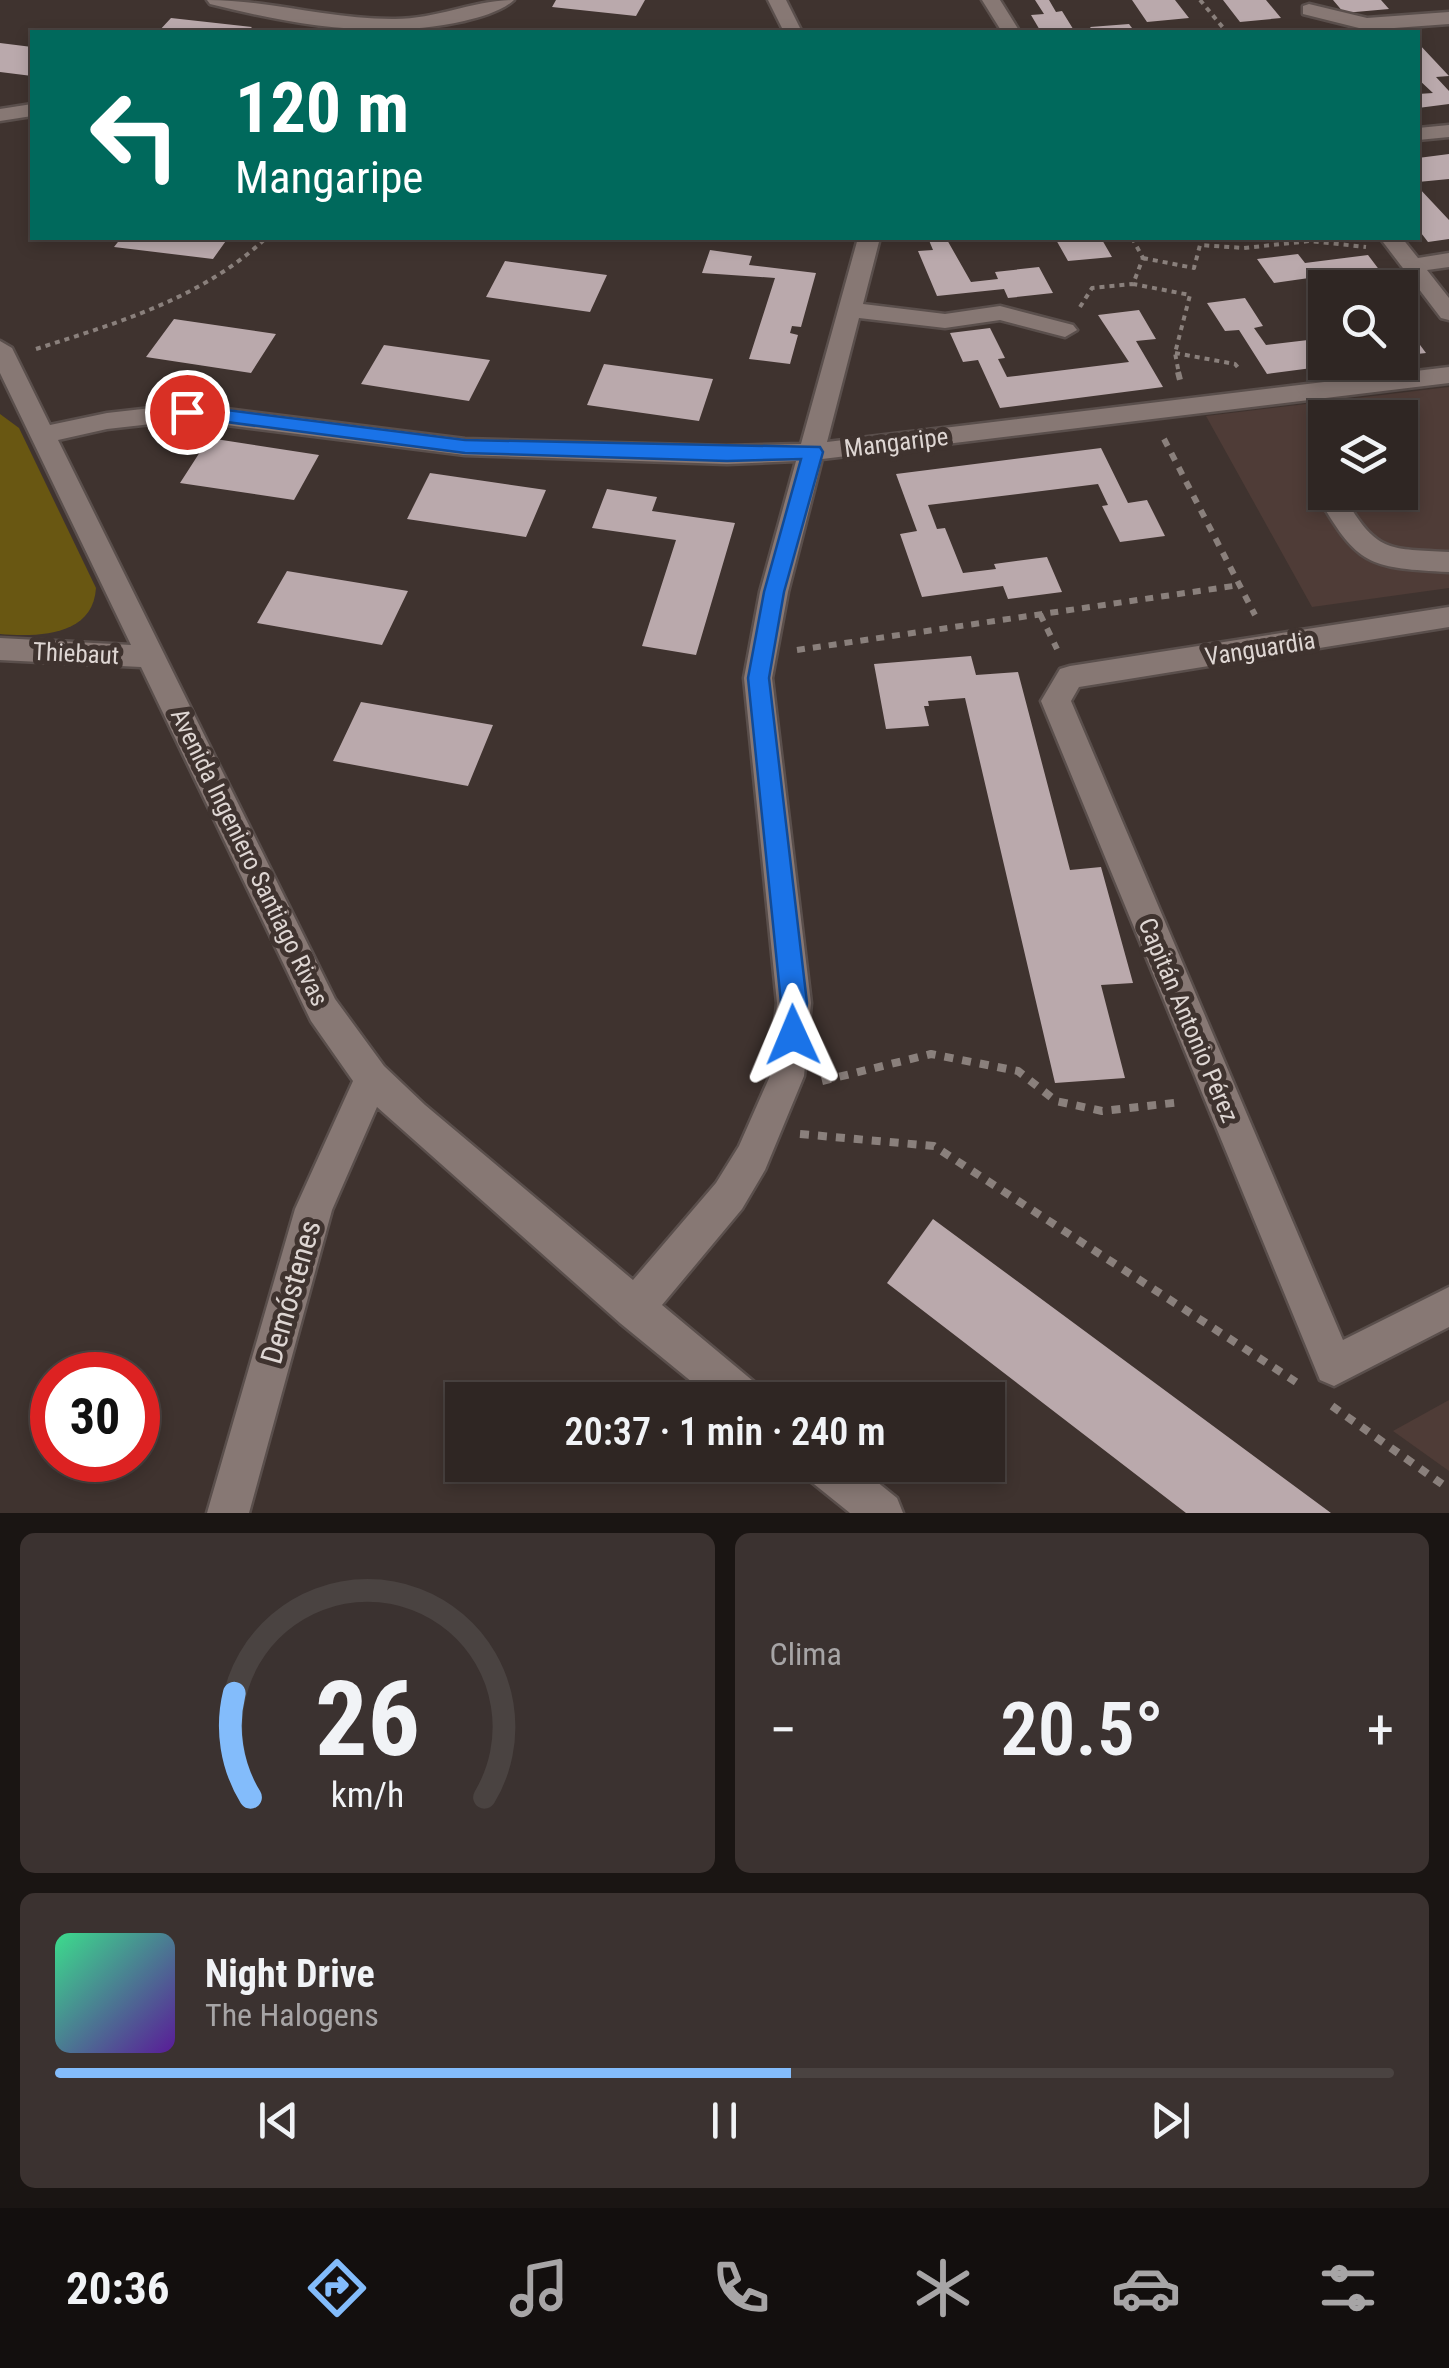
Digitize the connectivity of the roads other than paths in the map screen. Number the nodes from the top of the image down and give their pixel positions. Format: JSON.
{"nodes":[{"id":1,"x":216,"y":0,"type":"edge"},
{"id":2,"x":505,"y":0,"type":"edge"},
{"id":3,"x":777,"y":0,"type":"edge"},
{"id":4,"x":991,"y":0,"type":"edge"},
{"id":5,"x":1432,"y":0,"type":"edge"},
{"id":6,"x":1309,"y":10,"type":"dead end"},
{"id":7,"x":1449,"y":18,"type":"edge"},
{"id":8,"x":792,"y":30,"type":"edge"},
{"id":9,"x":1010,"y":30,"type":"edge"},
{"id":10,"x":30,"y":110,"type":"edge"},
{"id":11,"x":0,"y":115,"type":"edge"},
{"id":12,"x":1449,"y":131,"type":"edge"},
{"id":13,"x":1420,"y":134,"type":"edge"},
{"id":14,"x":868,"y":240,"type":"edge"},
{"id":15,"x":1394,"y":241,"type":"edge"},
{"id":16,"x":1449,"y":260,"type":"edge"},
{"id":17,"x":1412,"y":264,"type":"junction"},
{"id":18,"x":851,"y":310,"type":"junction"},
{"id":19,"x":1449,"y":312,"type":"edge"},
{"id":20,"x":1066,"y":330,"type":"road end"},
{"id":21,"x":2,"y":357,"type":"edge"},
{"id":22,"x":1449,"y":375,"type":"edge"},
{"id":23,"x":43,"y":436,"type":"junction"},
{"id":24,"x":813,"y":452,"type":"junction"},
{"id":25,"x":1338,"y":510,"type":"edge"},
{"id":26,"x":1449,"y":562,"type":"edge"},
{"id":27,"x":1449,"y":616,"type":"edge"},
{"id":28,"x":0,"y":649,"type":"edge"},
{"id":29,"x":153,"y":657,"type":"junction"},
{"id":30,"x":1070,"y":676,"type":"joint"},
{"id":31,"x":372,"y":1078,"type":"junction"},
{"id":32,"x":1449,"y":1306,"type":"edge"},
{"id":33,"x":634,"y":1309,"type":"junction"},
{"id":34,"x":722,"y":1382,"type":"edge"},
{"id":35,"x":845,"y":1482,"type":"edge"},
{"id":36,"x":228,"y":1513,"type":"edge"},
{"id":37,"x":882,"y":1513,"type":"edge"}],
"edges":[{"from":1,"to":2,"type":"street"},
{"from":3,"to":8,"type":"street"},
{"from":4,"to":9,"type":"street"},
{"from":5,"to":7,"type":"street"},
{"from":6,"to":7,"type":"street"},
{"from":10,"to":11,"type":"street"},
{"from":12,"to":13,"type":"street"},
{"from":14,"to":18,"type":"street"},
{"from":15,"to":17,"type":"street"},
{"from":16,"to":17,"type":"street"},
{"from":17,"to":19,"type":"street"},
{"from":18,"to":20,"type":"street"},
{"from":18,"to":24,"type":"street"},
{"from":21,"to":23,"type":"street","name":"Avenida Ingeniero Santiago Rivas"},
{"from":22,"to":24,"type":"street","name":"Mangaripe"},
{"from":23,"to":24,"type":"street","name":"Mangaripe"},
{"from":23,"to":29,"type":"street","name":"Avenida Ingeniero Santiago Rivas"},
{"from":24,"to":33,"type":"street"},
{"from":25,"to":26,"type":"street"},
{"from":27,"to":30,"type":"street","name":"Vanguardia"},
{"from":28,"to":29,"type":"street","name":"Thiebaut"},
{"from":29,"to":31,"type":"street","name":"Avenida Ingeniero Santiago Rivas"},
{"from":30,"to":32,"type":"street","name":"Capitán Antonio Pérez"},
{"from":31,"to":33,"type":"street","name":"Avenida Ingeniero Santiago Rivas"},
{"from":31,"to":36,"type":"street","name":"Demóstenes"},
{"from":33,"to":34,"type":"street","name":"Avenida Ingeniero Santiago Rivas"},
{"from":35,"to":37,"type":"street"}]}
